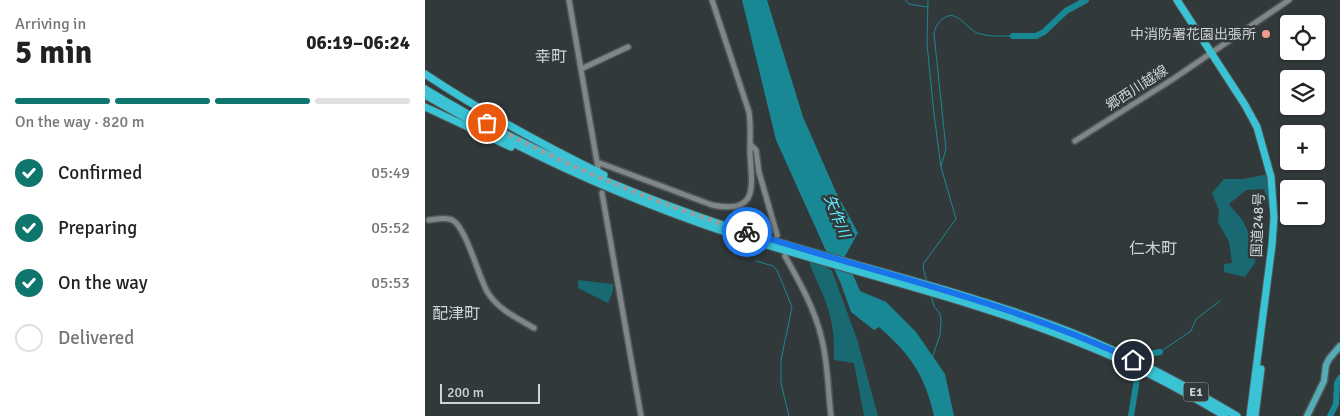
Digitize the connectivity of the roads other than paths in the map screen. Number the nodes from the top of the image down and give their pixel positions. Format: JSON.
{"nodes":[{"id":1,"x":569,"y":0,"type":"edge"},
{"id":2,"x":712,"y":0,"type":"edge"},
{"id":3,"x":1177,"y":0,"type":"edge"},
{"id":4,"x":1182,"y":0,"type":"edge"},
{"id":5,"x":1289,"y":0,"type":"edge"},
{"id":6,"x":628,"y":46,"type":"dead end"},
{"id":7,"x":1213,"y":51,"type":"junction"},
{"id":8,"x":581,"y":68,"type":"junction"},
{"id":9,"x":425,"y":73,"type":"edge"},
{"id":10,"x":425,"y":89,"type":"edge"},
{"id":11,"x":425,"y":95,"type":"edge"},
{"id":12,"x":425,"y":107,"type":"edge"},
{"id":13,"x":456,"y":110,"type":"junction"},
{"id":14,"x":1075,"y":140,"type":"dead end"},
{"id":15,"x":750,"y":144,"type":"junction"},
{"id":16,"x":581,"y":176,"type":"junction"},
{"id":17,"x":602,"y":193,"type":"dead end"},
{"id":18,"x":670,"y":206,"type":"junction"},
{"id":19,"x":429,"y":220,"type":"dead end"},
{"id":20,"x":777,"y":235,"type":"dead end"},
{"id":21,"x":801,"y":252,"type":"junction"},
{"id":22,"x":785,"y":256,"type":"dead end"},
{"id":23,"x":534,"y":328,"type":"dead end"},
{"id":24,"x":1340,"y":346,"type":"edge"},
{"id":25,"x":1152,"y":372,"type":"junction"},
{"id":26,"x":641,"y":416,"type":"edge"},
{"id":27,"x":831,"y":416,"type":"edge"},
{"id":28,"x":1225,"y":416,"type":"edge"},
{"id":29,"x":1237,"y":416,"type":"edge"},
{"id":30,"x":1250,"y":416,"type":"edge"},
{"id":31,"x":1255,"y":416,"type":"edge"},
{"id":32,"x":1307,"y":416,"type":"edge"}],
"edges":[{"from":1,"to":8,"type":"street"},
{"from":2,"to":15,"type":"street"},
{"from":3,"to":7,"type":"highway","name":"国道248号"},
{"from":4,"to":7,"type":"highway","name":"国道248号"},
{"from":5,"to":7,"type":"street","name":"郷西川越線"},
{"from":6,"to":8,"type":"street"},
{"from":7,"to":14,"type":"street","name":"郷西川越線"},
{"from":7,"to":30,"type":"highway","name":"国道248号"},
{"from":7,"to":31,"type":"highway","name":"国道248号"},
{"from":8,"to":15,"type":"street"},
{"from":9,"to":18,"type":"highway"},
{"from":10,"to":13,"type":"highway","number":"E1"},
{"from":11,"to":13,"type":"highway","number":"E1"},
{"from":12,"to":16,"type":"highway"},
{"from":13,"to":16,"type":"highway","number":"E1"},
{"from":13,"to":18,"type":"highway","number":"E1"},
{"from":15,"to":20,"type":"street"},
{"from":16,"to":21,"type":"highway","number":"E1"},
{"from":17,"to":26,"type":"street"},
{"from":18,"to":21,"type":"highway","number":"E1"},
{"from":19,"to":23,"type":"street"},
{"from":21,"to":25,"type":"highway","number":"E1"},
{"from":22,"to":27,"type":"street"},
{"from":24,"to":32,"type":"main road"},
{"from":25,"to":28,"type":"highway","number":"E1"},
{"from":25,"to":29,"type":"highway","number":"E1"}]}
